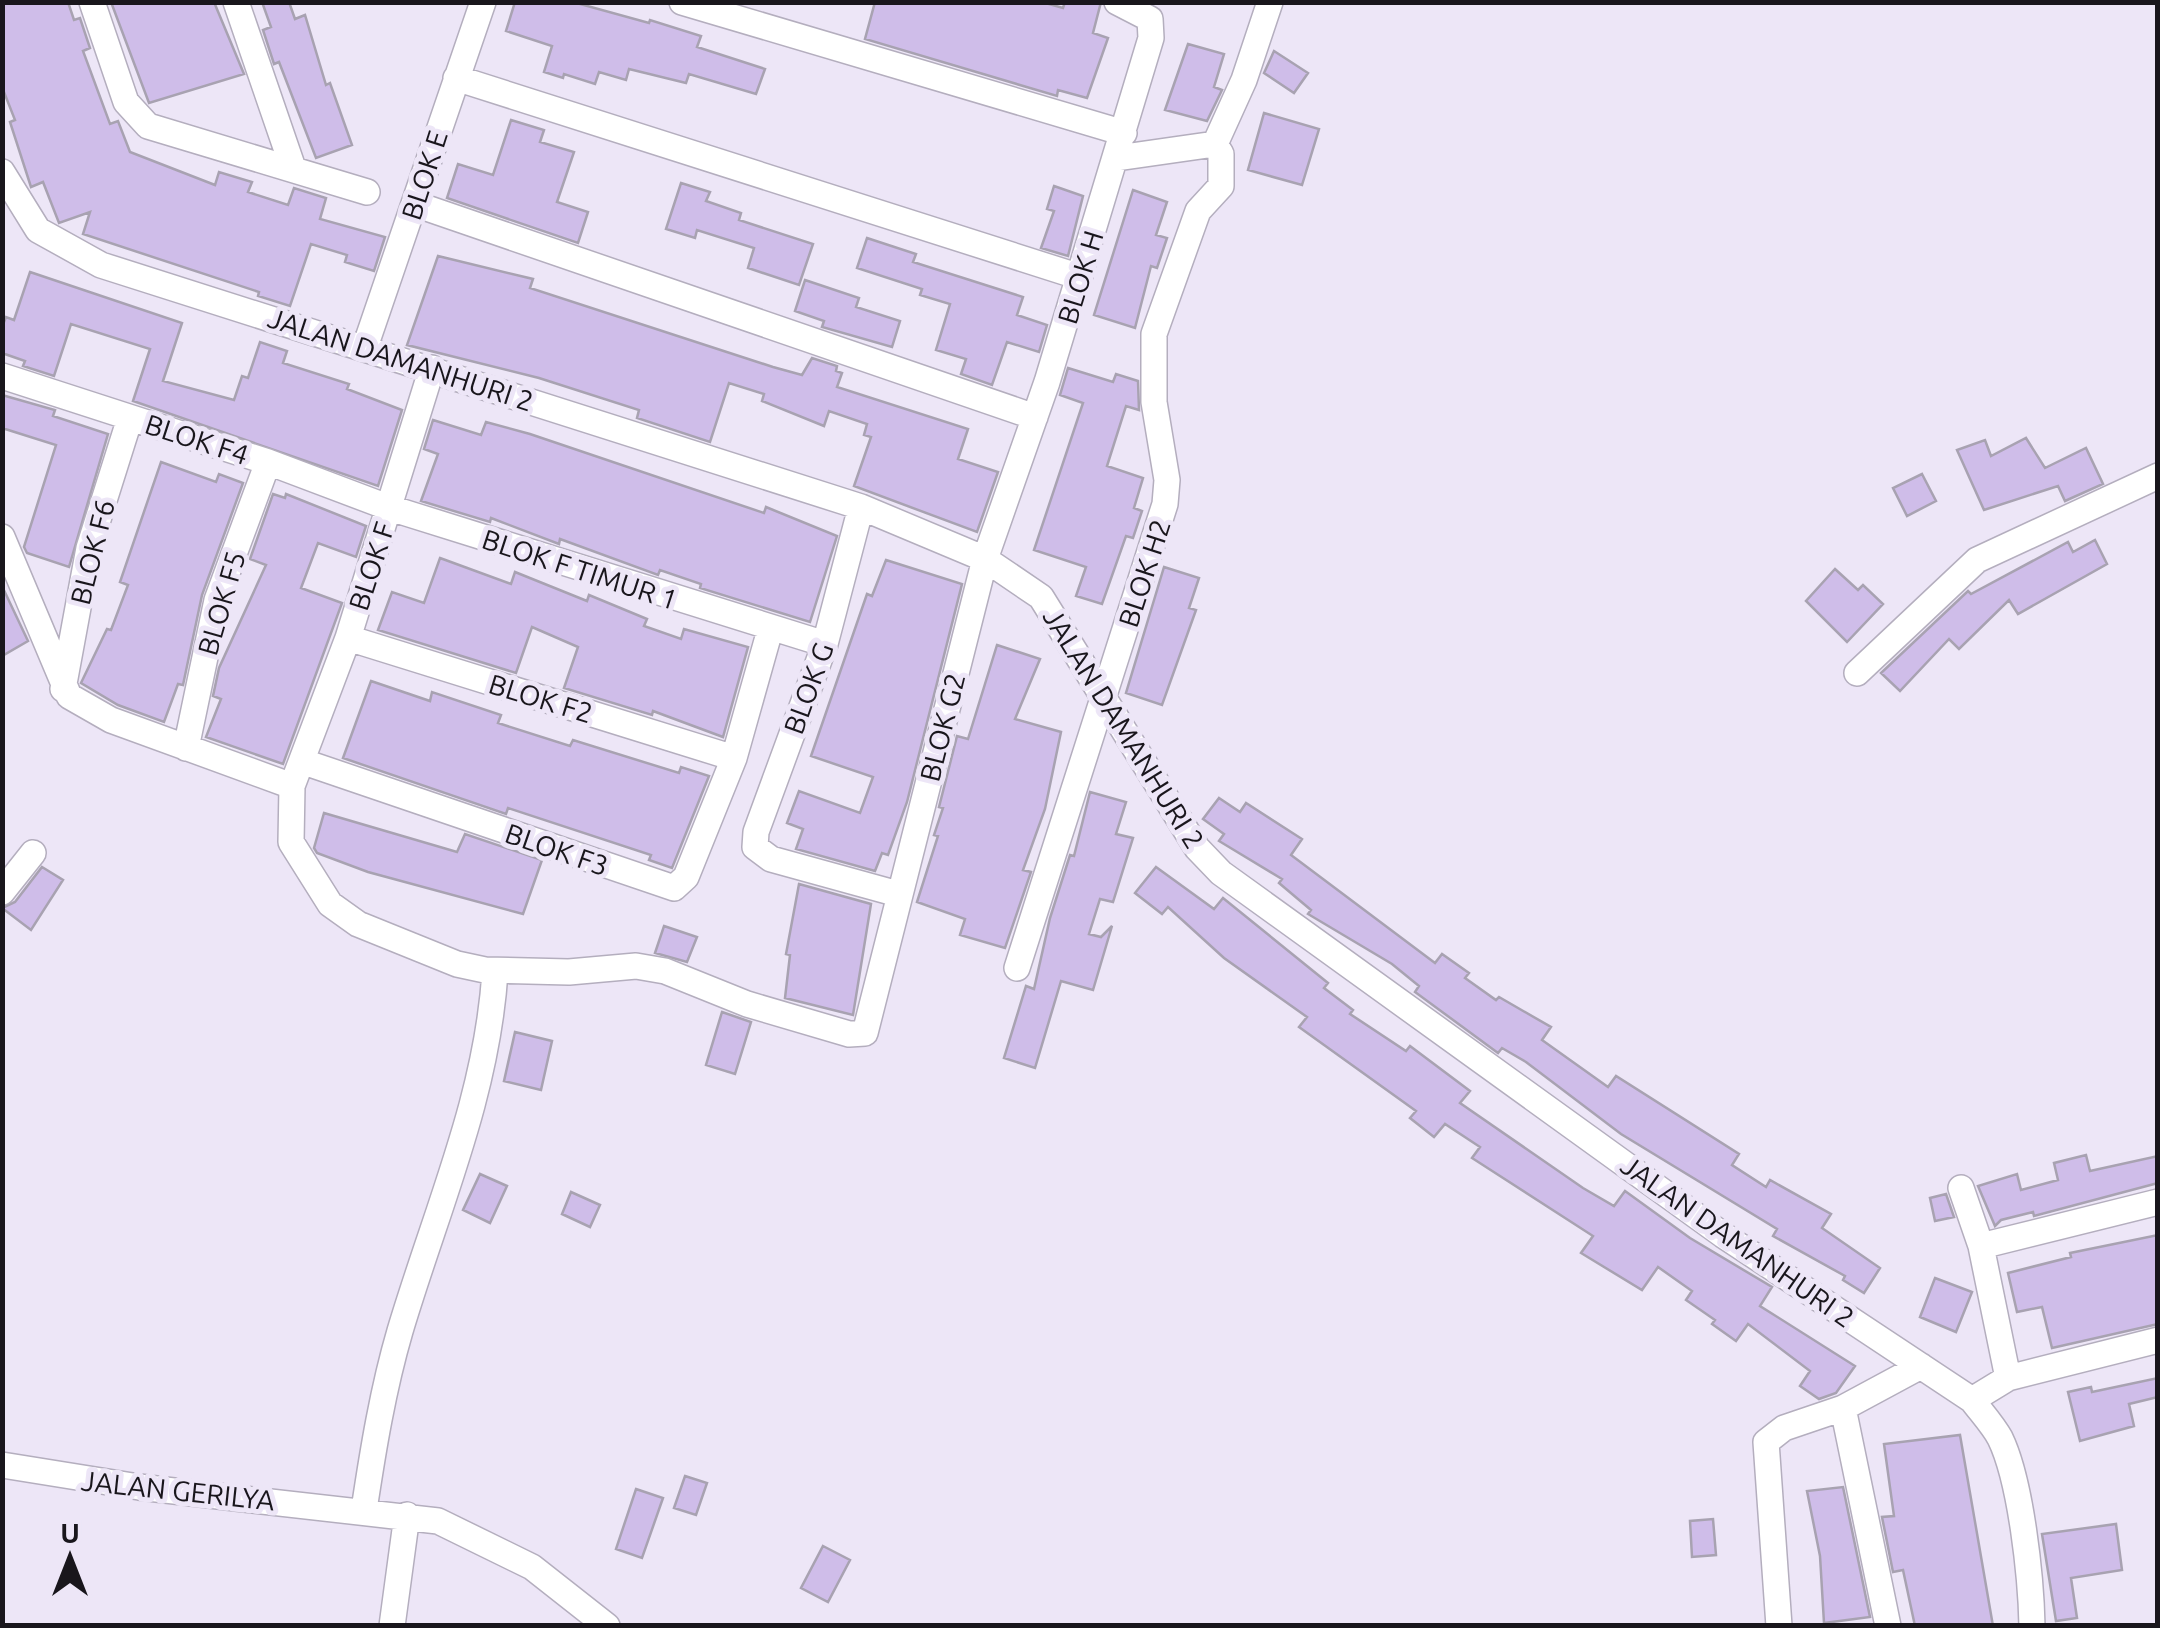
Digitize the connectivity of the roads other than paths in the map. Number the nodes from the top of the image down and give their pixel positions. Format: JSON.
{"nodes":[{"id":1,"x":92,"y":2,"type":"edge"},
{"id":2,"x":236,"y":2,"type":"edge"},
{"id":3,"x":483,"y":2,"type":"edge"},
{"id":4,"x":682,"y":2,"type":"edge"},
{"id":5,"x":1270,"y":2,"type":"edge"},
{"id":6,"x":1121,"y":4,"type":"edge"},
{"id":7,"x":456,"y":78,"type":"junction"},
{"id":8,"x":1215,"y":144,"type":"junction"},
{"id":9,"x":1120,"y":146,"type":"junction"},
{"id":10,"x":293,"y":168,"type":"junction"},
{"id":11,"x":2,"y":172,"type":"edge"},
{"id":12,"x":367,"y":192,"type":"dead end"},
{"id":13,"x":415,"y":204,"type":"junction"},
{"id":14,"x":1080,"y":277,"type":"junction"},
{"id":15,"x":365,"y":347,"type":"junction"},
{"id":16,"x":432,"y":368,"type":"junction"},
{"id":17,"x":2,"y":376,"type":"edge"},
{"id":18,"x":1035,"y":417,"type":"junction"},
{"id":19,"x":130,"y":418,"type":"junction"},
{"id":20,"x":268,"y":462,"type":"junction"},
{"id":21,"x":2158,"y":476,"type":"edge"},
{"id":22,"x":860,"y":507,"type":"junction"},
{"id":23,"x":390,"y":508,"type":"junction"},
{"id":24,"x":6,"y":555,"type":"edge"},
{"id":25,"x":984,"y":559,"type":"junction"},
{"id":26,"x":770,"y":630,"type":"junction"},
{"id":27,"x":348,"y":638,"type":"junction"},
{"id":28,"x":825,"y":644,"type":"junction"},
{"id":29,"x":1857,"y":673,"type":"dead end"},
{"id":30,"x":63,"y":689,"type":"junction"},
{"id":31,"x":1104,"y":698,"type":"junction"},
{"id":32,"x":186,"y":748,"type":"junction"},
{"id":33,"x":734,"y":758,"type":"junction"},
{"id":34,"x":298,"y":774,"type":"junction"},
{"id":35,"x":33,"y":853,"type":"dead end"},
{"id":36,"x":2,"y":892,"type":"edge"},
{"id":37,"x":898,"y":894,"type":"junction"},
{"id":38,"x":1017,"y":968,"type":"dead end"},
{"id":39,"x":495,"y":972,"type":"junction"},
{"id":40,"x":1961,"y":1188,"type":"dead end"},
{"id":41,"x":2158,"y":1202,"type":"edge"},
{"id":42,"x":1982,"y":1246,"type":"junction"},
{"id":43,"x":2158,"y":1340,"type":"edge"},
{"id":44,"x":1931,"y":1373,"type":"junction"},
{"id":45,"x":2008,"y":1378,"type":"junction"},
{"id":46,"x":1972,"y":1400,"type":"junction"},
{"id":47,"x":1843,"y":1408,"type":"junction"},
{"id":48,"x":2,"y":1466,"type":"edge"},
{"id":49,"x":360,"y":1509,"type":"junction"},
{"id":50,"x":408,"y":1515,"type":"junction"},
{"id":51,"x":392,"y":1626,"type":"edge"},
{"id":52,"x":607,"y":1626,"type":"edge"},
{"id":53,"x":1780,"y":1626,"type":"edge"},
{"id":54,"x":1888,"y":1626,"type":"edge"},
{"id":55,"x":2032,"y":1626,"type":"edge"}],
"edges":[{"from":1,"to":10,"type":"street"},
{"from":2,"to":10,"type":"street"},
{"from":3,"to":7,"type":"street","name":"BLOK E"},
{"from":4,"to":9,"type":"street"},
{"from":5,"to":8,"type":"street"},
{"from":6,"to":9,"type":"street","name":"BLOK H"},
{"from":7,"to":13,"type":"street","name":"BLOK E"},
{"from":7,"to":14,"type":"street"},
{"from":8,"to":9,"type":"street"},
{"from":8,"to":31,"type":"street","name":"BLOK H2"},
{"from":9,"to":14,"type":"street","name":"BLOK H"},
{"from":10,"to":12,"type":"street"},
{"from":11,"to":15,"type":"street","name":"JALAN DAMANHURI 2"},
{"from":13,"to":15,"type":"street","name":"BLOK E"},
{"from":13,"to":18,"type":"street"},
{"from":14,"to":18,"type":"street","name":"BLOK H"},
{"from":15,"to":16,"type":"street","name":"JALAN DAMANHURI 2"},
{"from":16,"to":22,"type":"street","name":"JALAN DAMANHURI 2"},
{"from":16,"to":23,"type":"street","name":"BLOK F"},
{"from":17,"to":19,"type":"street","name":"BLOK F4"},
{"from":18,"to":25,"type":"street","name":"BLOK H"},
{"from":19,"to":20,"type":"street","name":"BLOK F4"},
{"from":19,"to":30,"type":"street","name":"BLOK F6"},
{"from":20,"to":23,"type":"street","name":"BLOK F4"},
{"from":20,"to":32,"type":"street","name":"BLOK F5"},
{"from":21,"to":29,"type":"street"},
{"from":22,"to":25,"type":"street","name":"JALAN DAMANHURI 2"},
{"from":22,"to":28,"type":"street","name":"BLOK G"},
{"from":23,"to":26,"type":"street","name":"BLOK F TIMUR 1"},
{"from":23,"to":27,"type":"street","name":"BLOK F"},
{"from":24,"to":30,"type":"street"},
{"from":25,"to":31,"type":"street","name":"JALAN DAMANHURI 2"},
{"from":25,"to":37,"type":"street","name":"BLOK G2"},
{"from":26,"to":28,"type":"street","name":"BLOK F TIMUR 1"},
{"from":26,"to":33,"type":"street"},
{"from":27,"to":33,"type":"street","name":"BLOK F2"},
{"from":27,"to":34,"type":"street","name":"BLOK F"},
{"from":28,"to":37,"type":"street","name":"BLOK G"},
{"from":30,"to":32,"type":"street"},
{"from":31,"to":38,"type":"street","name":"BLOK H2"},
{"from":31,"to":44,"type":"street","name":"JALAN DAMANHURI 2"},
{"from":32,"to":34,"type":"street"},
{"from":33,"to":34,"type":"street","name":"BLOK F3"},
{"from":34,"to":39,"type":"street","name":"BLOK F"},
{"from":35,"to":36,"type":"street"},
{"from":37,"to":39,"type":"street","name":"BLOK G2"},
{"from":39,"to":49,"type":"street"},
{"from":40,"to":42,"type":"street"},
{"from":41,"to":42,"type":"street"},
{"from":42,"to":45,"type":"street"},
{"from":43,"to":45,"type":"street"},
{"from":44,"to":46,"type":"street","name":"JALAN DAMANHURI 2"},
{"from":44,"to":47,"type":"street"},
{"from":45,"to":46,"type":"street"},
{"from":46,"to":55,"type":"street"},
{"from":47,"to":53,"type":"street"},
{"from":47,"to":54,"type":"street"},
{"from":48,"to":49,"type":"street","name":"JALAN GERILYA"},
{"from":49,"to":50,"type":"street","name":"JALAN GERILYA"},
{"from":50,"to":51,"type":"street"},
{"from":50,"to":52,"type":"street","name":"JALAN GERILYA"}]}
